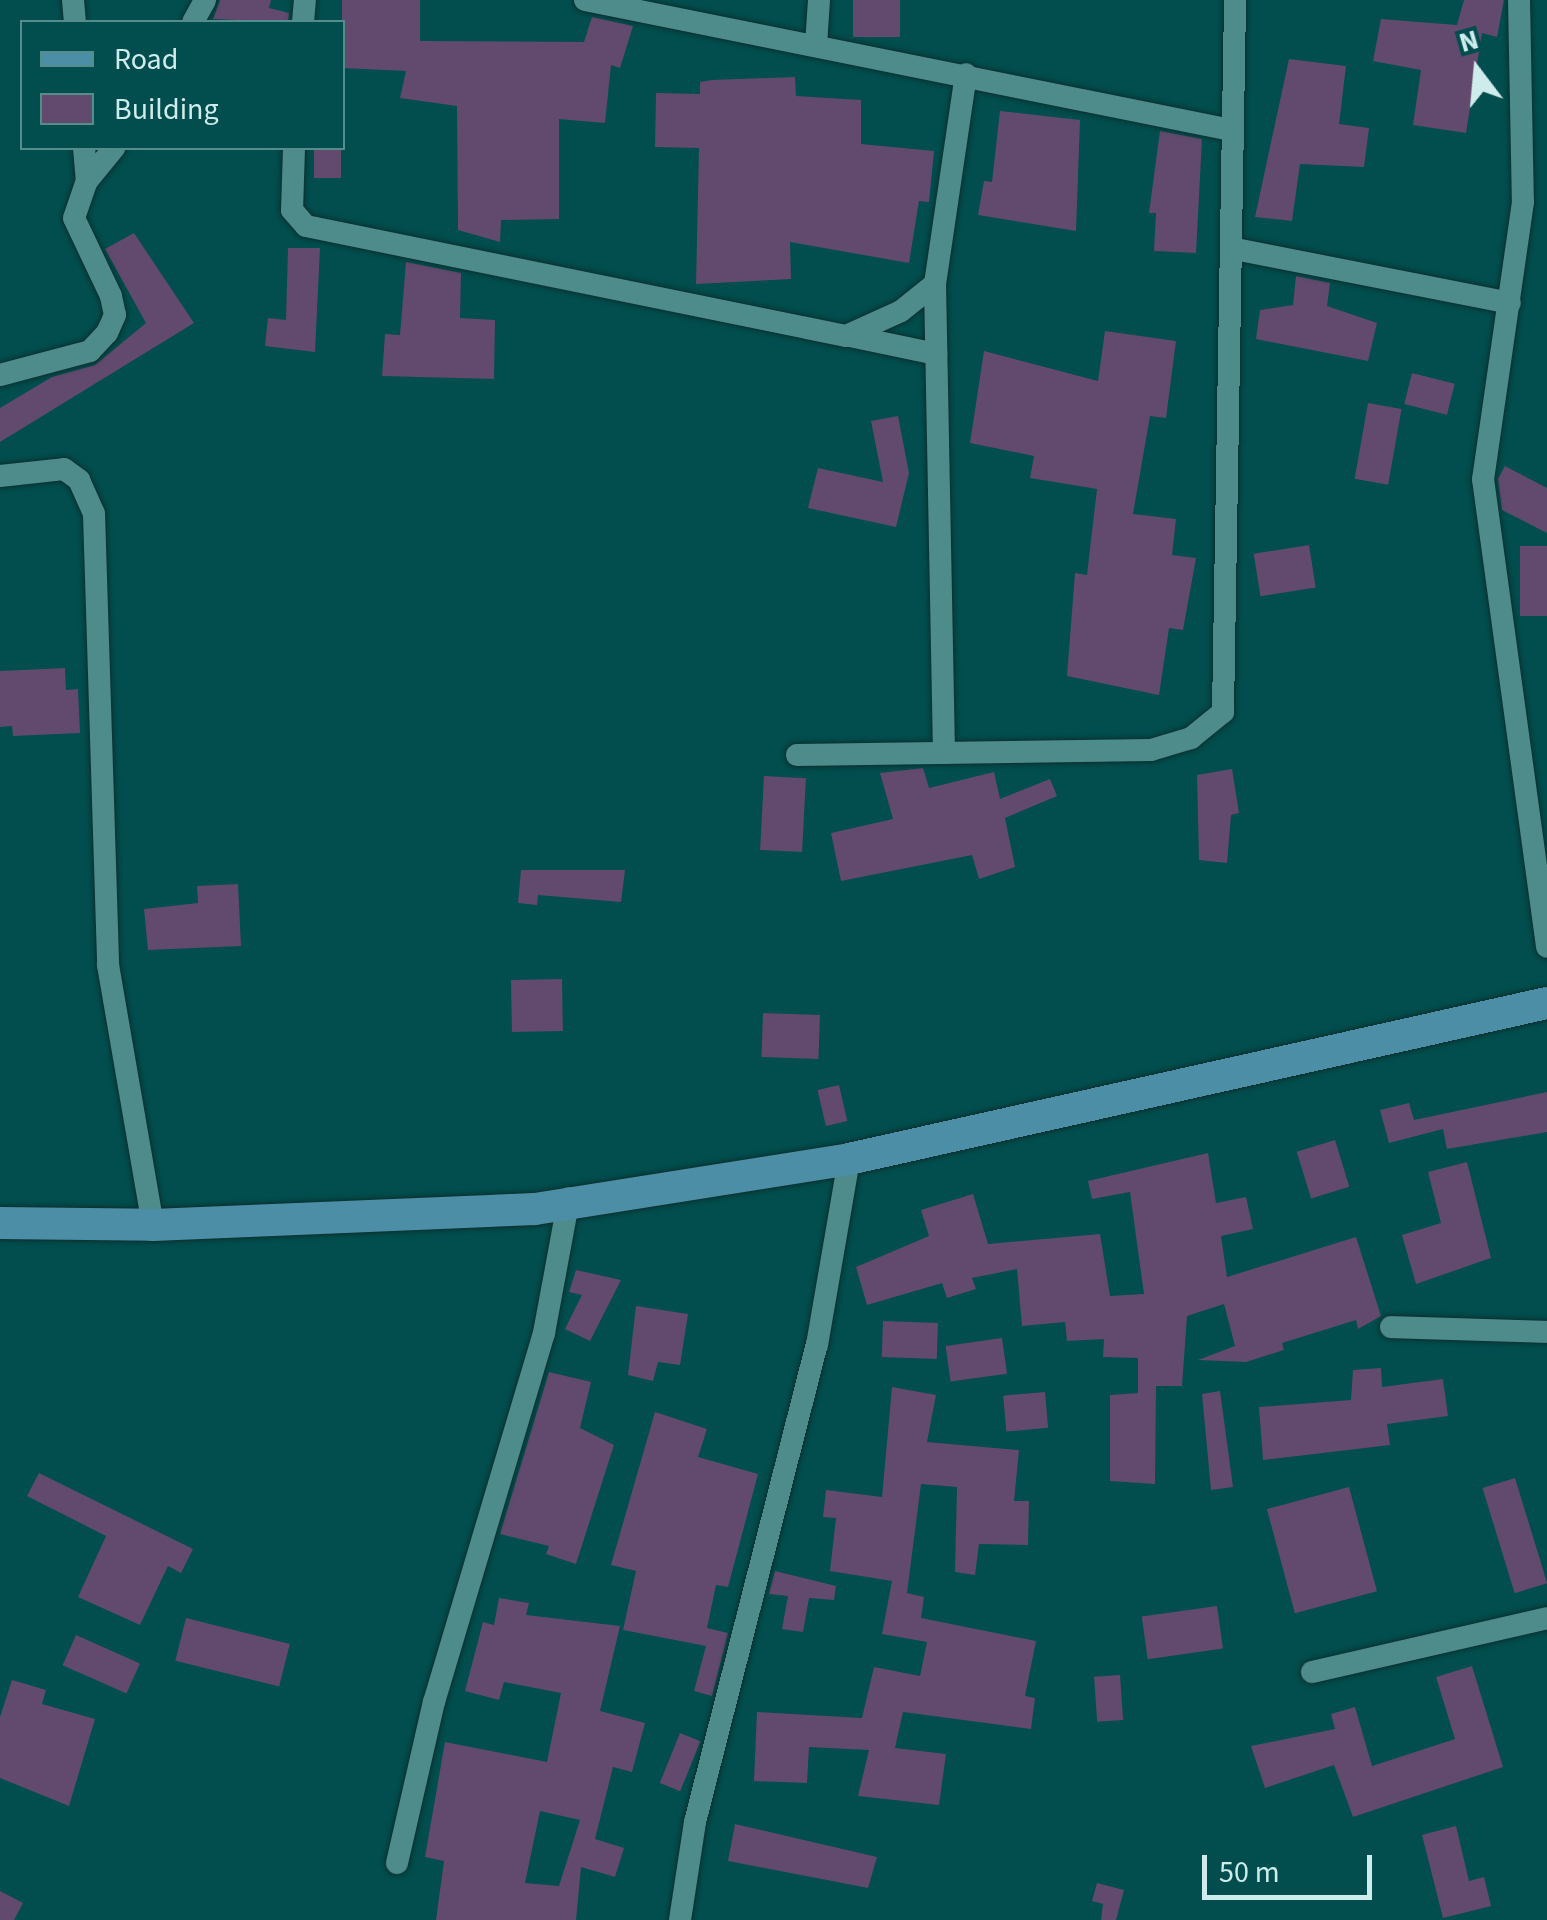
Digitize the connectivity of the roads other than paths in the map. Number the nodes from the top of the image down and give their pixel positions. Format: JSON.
{"nodes":[{"id":1,"x":585,"y":0,"type":"edge"},
{"id":2,"x":819,"y":0,"type":"edge"},
{"id":3,"x":1235,"y":0,"type":"edge"},
{"id":4,"x":1519,"y":0,"type":"edge"},
{"id":5,"x":816,"y":45,"type":"junction"},
{"id":6,"x":966,"y":74,"type":"junction"},
{"id":7,"x":1231,"y":130,"type":"junction"},
{"id":8,"x":84,"y":150,"type":"edge"},
{"id":9,"x":112,"y":150,"type":"edge"},
{"id":10,"x":294,"y":150,"type":"edge"},
{"id":11,"x":88,"y":181,"type":"junction"},
{"id":12,"x":1234,"y":250,"type":"junction"},
{"id":13,"x":936,"y":284,"type":"junction"},
{"id":14,"x":1510,"y":303,"type":"junction"},
{"id":15,"x":846,"y":336,"type":"junction"},
{"id":16,"x":936,"y":354,"type":"junction"},
{"id":17,"x":0,"y":375,"type":"edge"},
{"id":18,"x":0,"y":476,"type":"edge"},
{"id":19,"x":944,"y":753,"type":"junction"},
{"id":20,"x":797,"y":754,"type":"dead end"},
{"id":21,"x":1547,"y":947,"type":"edge"},
{"id":22,"x":1547,"y":1003,"type":"edge"},
{"id":23,"x":849,"y":1159,"type":"junction"},
{"id":24,"x":569,"y":1198,"type":"junction"},
{"id":25,"x":0,"y":1223,"type":"edge"},
{"id":26,"x":153,"y":1225,"type":"junction"},
{"id":27,"x":1391,"y":1327,"type":"dead end"},
{"id":28,"x":1547,"y":1332,"type":"edge"},
{"id":29,"x":1547,"y":1618,"type":"edge"},
{"id":30,"x":1312,"y":1672,"type":"dead end"},
{"id":31,"x":397,"y":1863,"type":"dead end"},
{"id":32,"x":680,"y":1920,"type":"edge"}],
"edges":[{"from":1,"to":5,"type":"street"},
{"from":2,"to":5,"type":"street"},
{"from":3,"to":7,"type":"street"},
{"from":4,"to":14,"type":"street"},
{"from":5,"to":6,"type":"street"},
{"from":6,"to":7,"type":"street"},
{"from":6,"to":13,"type":"street"},
{"from":7,"to":12,"type":"street"},
{"from":8,"to":11,"type":"street"},
{"from":9,"to":11,"type":"street"},
{"from":10,"to":15,"type":"street"},
{"from":11,"to":17,"type":"street"},
{"from":12,"to":14,"type":"street"},
{"from":12,"to":19,"type":"street"},
{"from":13,"to":15,"type":"street"},
{"from":13,"to":16,"type":"street"},
{"from":14,"to":21,"type":"street"},
{"from":15,"to":16,"type":"street"},
{"from":16,"to":19,"type":"street"},
{"from":18,"to":26,"type":"street"},
{"from":19,"to":20,"type":"street"},
{"from":22,"to":23,"type":"main road"},
{"from":23,"to":24,"type":"main road"},
{"from":23,"to":32,"type":"street"},
{"from":24,"to":26,"type":"main road"},
{"from":24,"to":31,"type":"street"},
{"from":25,"to":26,"type":"main road"},
{"from":27,"to":28,"type":"street"},
{"from":29,"to":30,"type":"street"}]}
